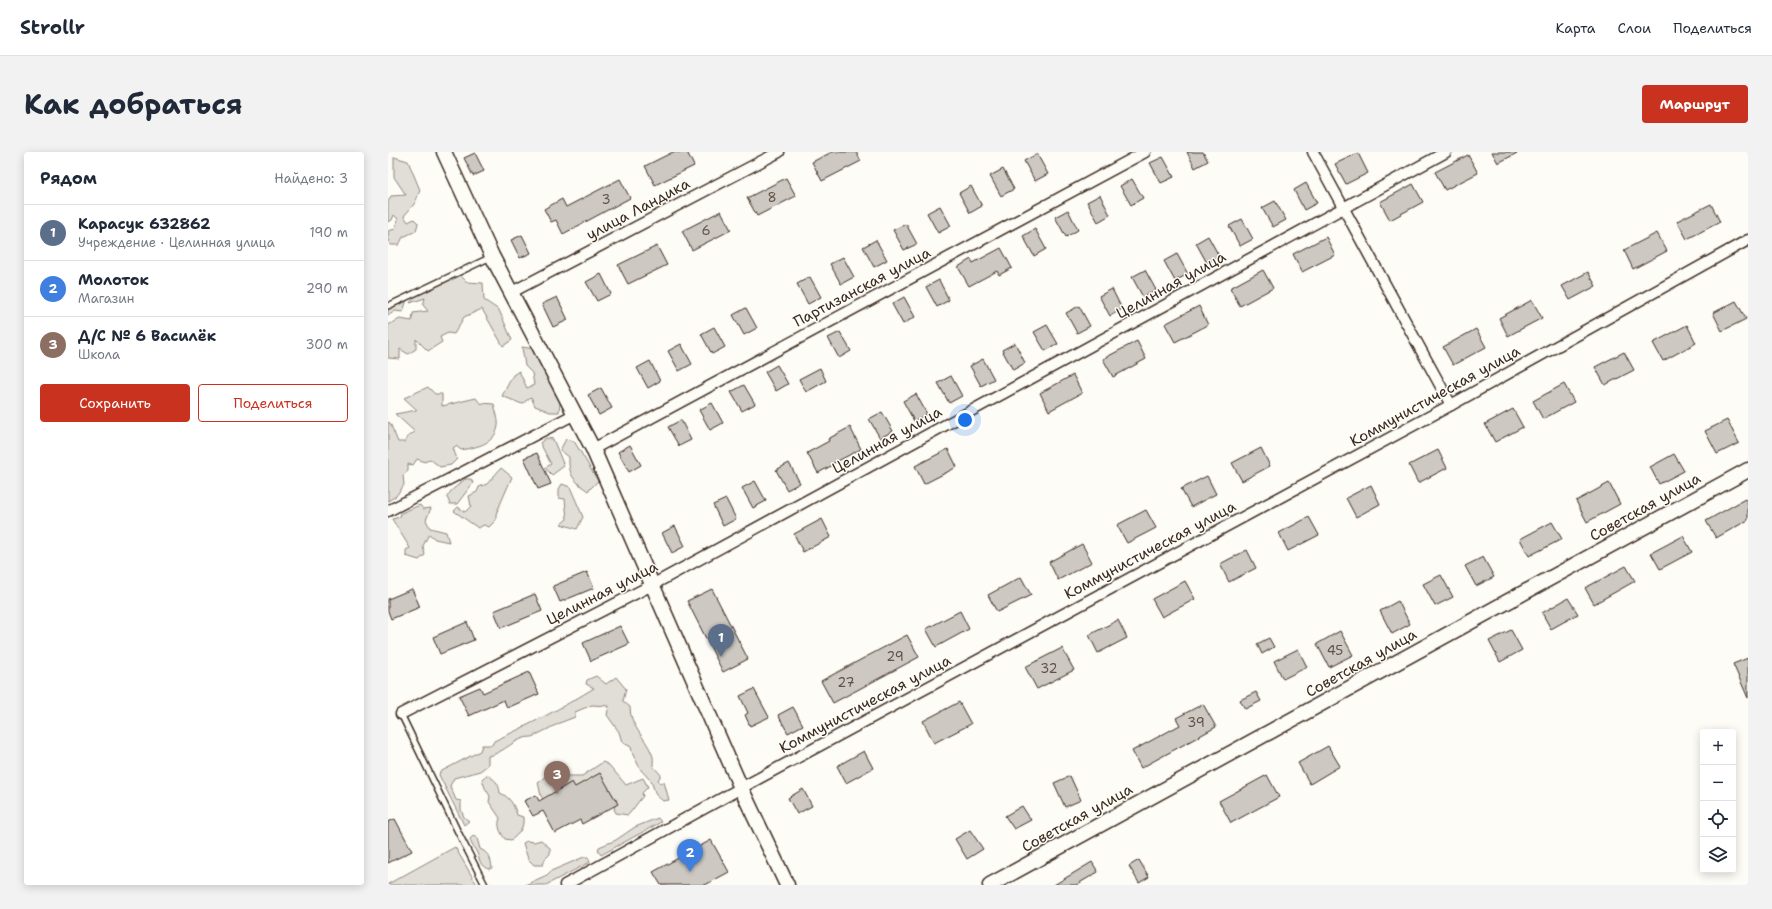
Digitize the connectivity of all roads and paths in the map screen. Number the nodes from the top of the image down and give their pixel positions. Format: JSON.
{"nodes":[{"id":1,"x":444,"y":152,"type":"edge"},
{"id":2,"x":779,"y":152,"type":"edge"},
{"id":3,"x":1145,"y":152,"type":"edge"},
{"id":4,"x":1313,"y":152,"type":"edge"},
{"id":5,"x":1446,"y":152,"type":"edge"},
{"id":6,"x":1344,"y":208,"type":"junction"},
{"id":7,"x":1748,"y":240,"type":"edge"},
{"id":8,"x":492,"y":256,"type":"junction"},
{"id":9,"x":512,"y":292,"type":"junction"},
{"id":10,"x":388,"y":306,"type":"edge"},
{"id":11,"x":1451,"y":405,"type":"junction"},
{"id":12,"x":575,"y":414,"type":"junction"},
{"id":13,"x":593,"y":448,"type":"junction"},
{"id":14,"x":1748,"y":470,"type":"edge"},
{"id":15,"x":388,"y":511,"type":"edge"},
{"id":16,"x":652,"y":585,"type":"junction"},
{"id":17,"x":401,"y":714,"type":"joint"},
{"id":18,"x":741,"y":788,"type":"junction"},
{"id":19,"x":485,"y":885,"type":"edge"},
{"id":20,"x":565,"y":885,"type":"edge"},
{"id":21,"x":787,"y":885,"type":"edge"},
{"id":22,"x":990,"y":885,"type":"edge"}],
"edges":[{"from":1,"to":8,"type":"street"},
{"from":2,"to":9,"type":"street","name":"улица Ландика"},
{"from":3,"to":13,"type":"street","name":"Партизанская улица"},
{"from":4,"to":6,"type":"street"},
{"from":5,"to":6,"type":"street","name":"Целинная улица"},
{"from":6,"to":11,"type":"street"},
{"from":6,"to":16,"type":"street","name":"Целинная улица"},
{"from":7,"to":11,"type":"street","name":"Коммунистическая улица"},
{"from":8,"to":9,"type":"street"},
{"from":8,"to":10,"type":"lane"},
{"from":9,"to":12,"type":"street"},
{"from":11,"to":18,"type":"street","name":"Коммунистическая улица"},
{"from":12,"to":13,"type":"street"},
{"from":12,"to":15,"type":"street"},
{"from":13,"to":16,"type":"street"},
{"from":14,"to":22,"type":"street","name":"Советская улица"},
{"from":16,"to":17,"type":"street","name":"Целинная улица"},
{"from":16,"to":18,"type":"street"},
{"from":17,"to":19,"type":"lane"},
{"from":18,"to":20,"type":"street","name":"Коммунистическая улица"},
{"from":18,"to":21,"type":"street"}]}
